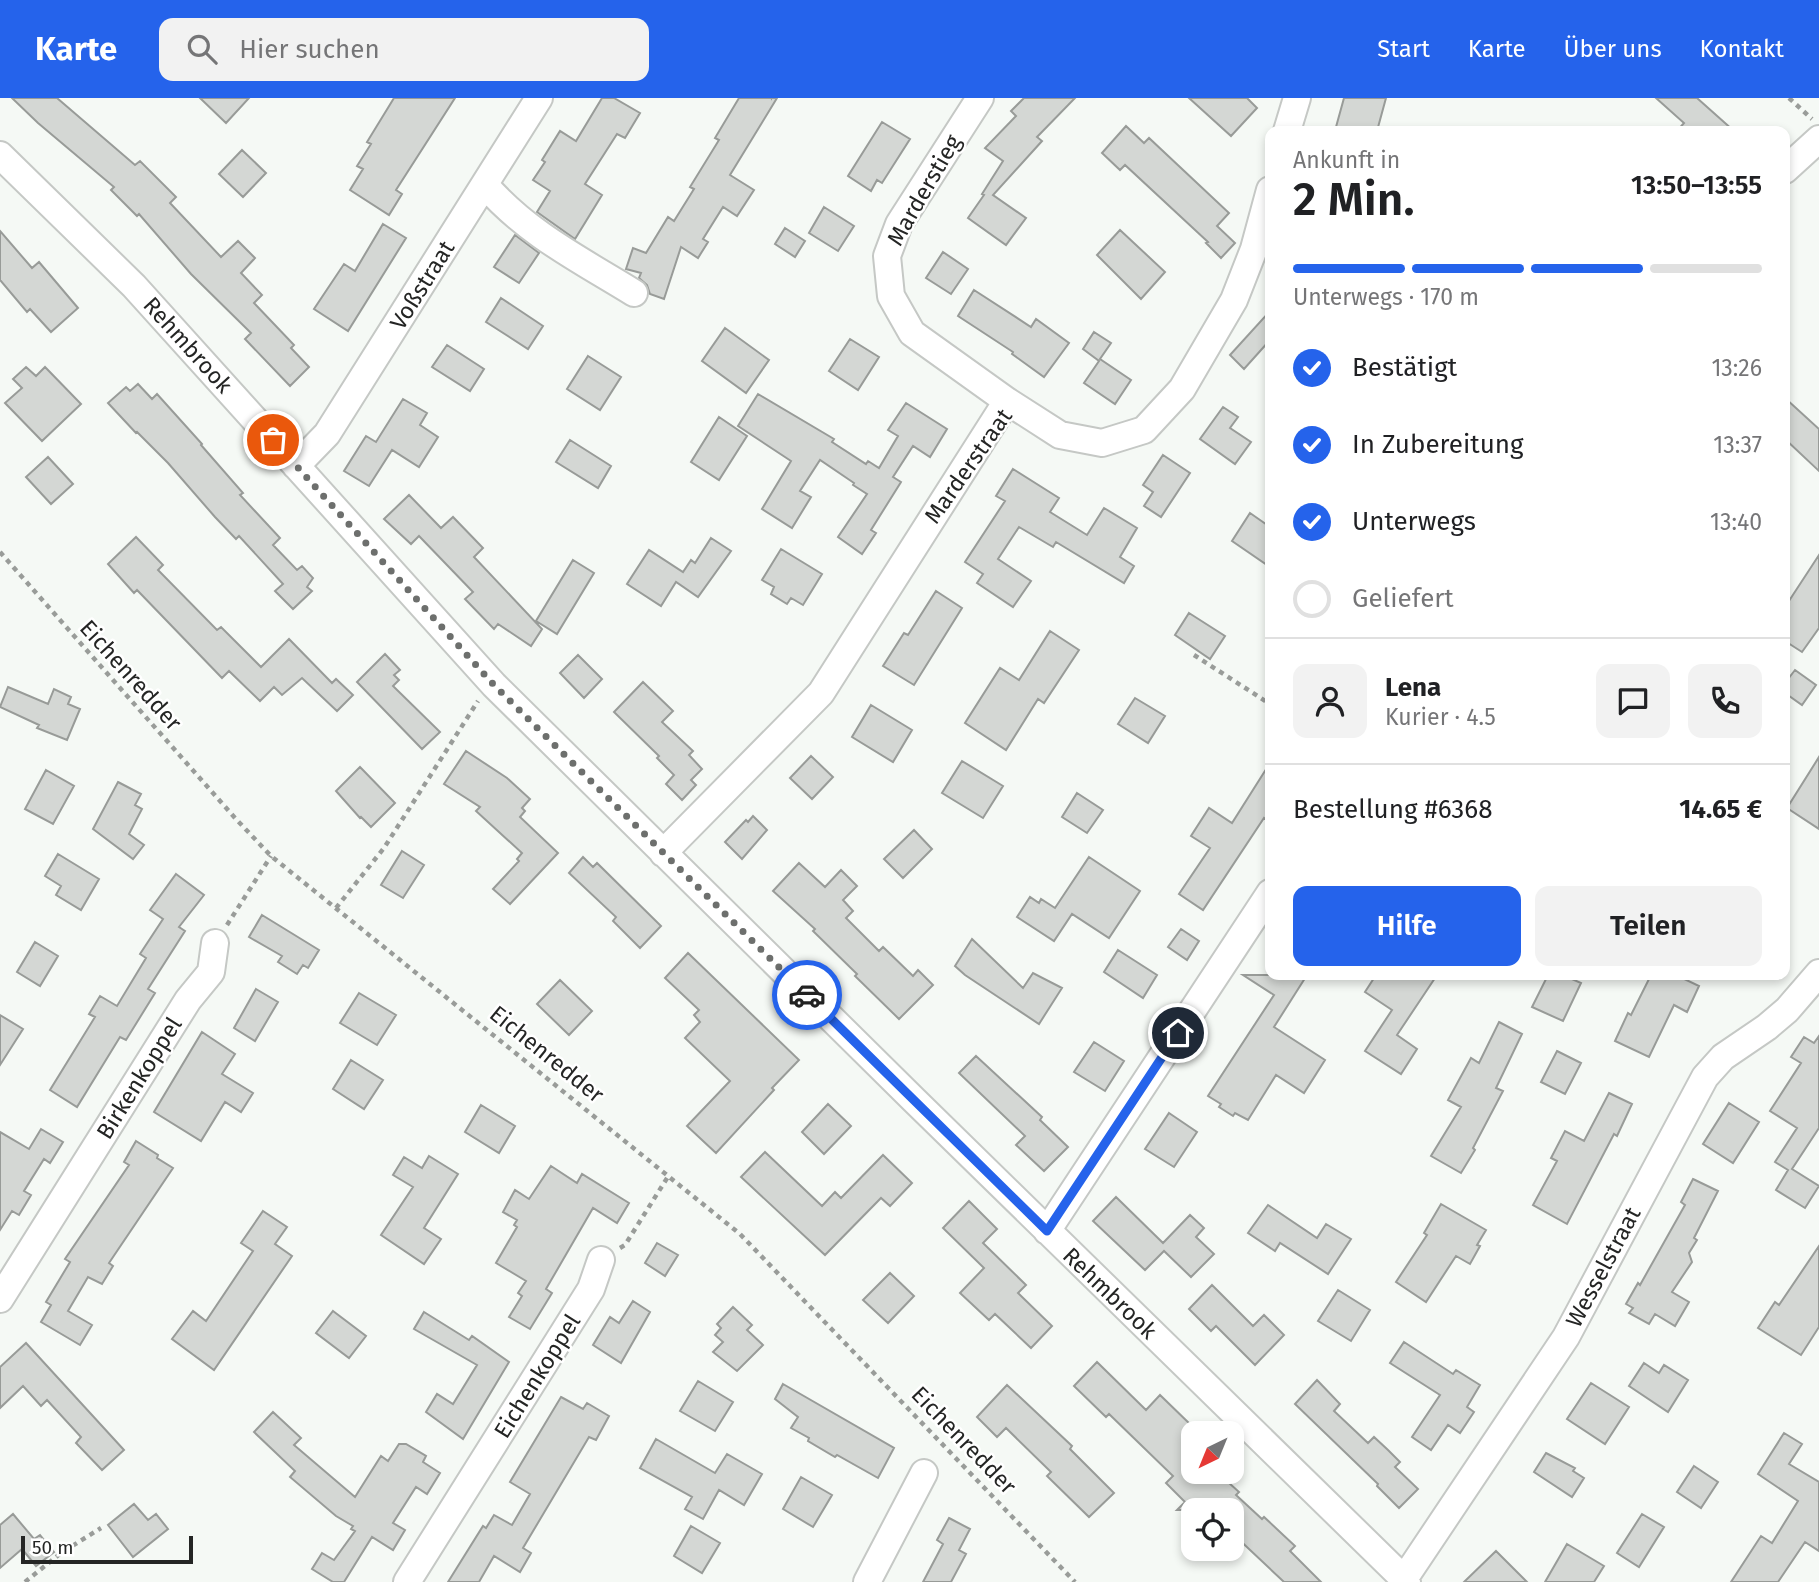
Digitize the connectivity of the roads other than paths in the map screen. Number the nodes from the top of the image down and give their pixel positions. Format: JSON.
{"nodes":[{"id":1,"x":539,"y":98,"type":"edge"},
{"id":2,"x":980,"y":98,"type":"edge"},
{"id":3,"x":1297,"y":98,"type":"edge"},
{"id":4,"x":1289,"y":126,"type":"edge"},
{"id":5,"x":1819,"y":139,"type":"edge"},
{"id":6,"x":0,"y":155,"type":"edge"},
{"id":7,"x":1790,"y":165,"type":"edge"},
{"id":8,"x":485,"y":185,"type":"junction"},
{"id":9,"x":1265,"y":208,"type":"edge"},
{"id":10,"x":634,"y":293,"type":"dead end"},
{"id":11,"x":1007,"y":401,"type":"junction"},
{"id":12,"x":296,"y":466,"type":"junction"},
{"id":13,"x":663,"y":853,"type":"junction"},
{"id":14,"x":1265,"y":901,"type":"edge"},
{"id":15,"x":215,"y":943,"type":"road end"},
{"id":16,"x":1819,"y":973,"type":"edge"},
{"id":17,"x":1047,"y":1231,"type":"junction"},
{"id":18,"x":601,"y":1260,"type":"road end"},
{"id":19,"x":0,"y":1299,"type":"edge"},
{"id":20,"x":924,"y":1473,"type":"dead end"},
{"id":21,"x":1406,"y":1580,"type":"edge"},
{"id":22,"x":407,"y":1582,"type":"edge"},
{"id":23,"x":866,"y":1582,"type":"edge"}],
"edges":[{"from":1,"to":8,"type":"street","name":"Voßstraat"},
{"from":2,"to":11,"type":"street","name":"Marderstieg"},
{"from":3,"to":4,"type":"street"},
{"from":5,"to":7,"type":"street"},
{"from":6,"to":12,"type":"street","name":"Rehmbrook"},
{"from":8,"to":10,"type":"street"},
{"from":8,"to":12,"type":"street","name":"Voßstraat"},
{"from":9,"to":11,"type":"street","name":"Marderstraat"},
{"from":11,"to":13,"type":"street","name":"Marderstraat"},
{"from":12,"to":13,"type":"street","name":"Rehmbrook"},
{"from":13,"to":17,"type":"street","name":"Rehmbrook"},
{"from":14,"to":17,"type":"street"},
{"from":15,"to":19,"type":"street","name":"Birkenkoppel"},
{"from":16,"to":21,"type":"street","name":"Wesselstraat"},
{"from":17,"to":21,"type":"street","name":"Rehmbrook"},
{"from":18,"to":22,"type":"street","name":"Eichenkoppel"},
{"from":20,"to":23,"type":"street"}]}
